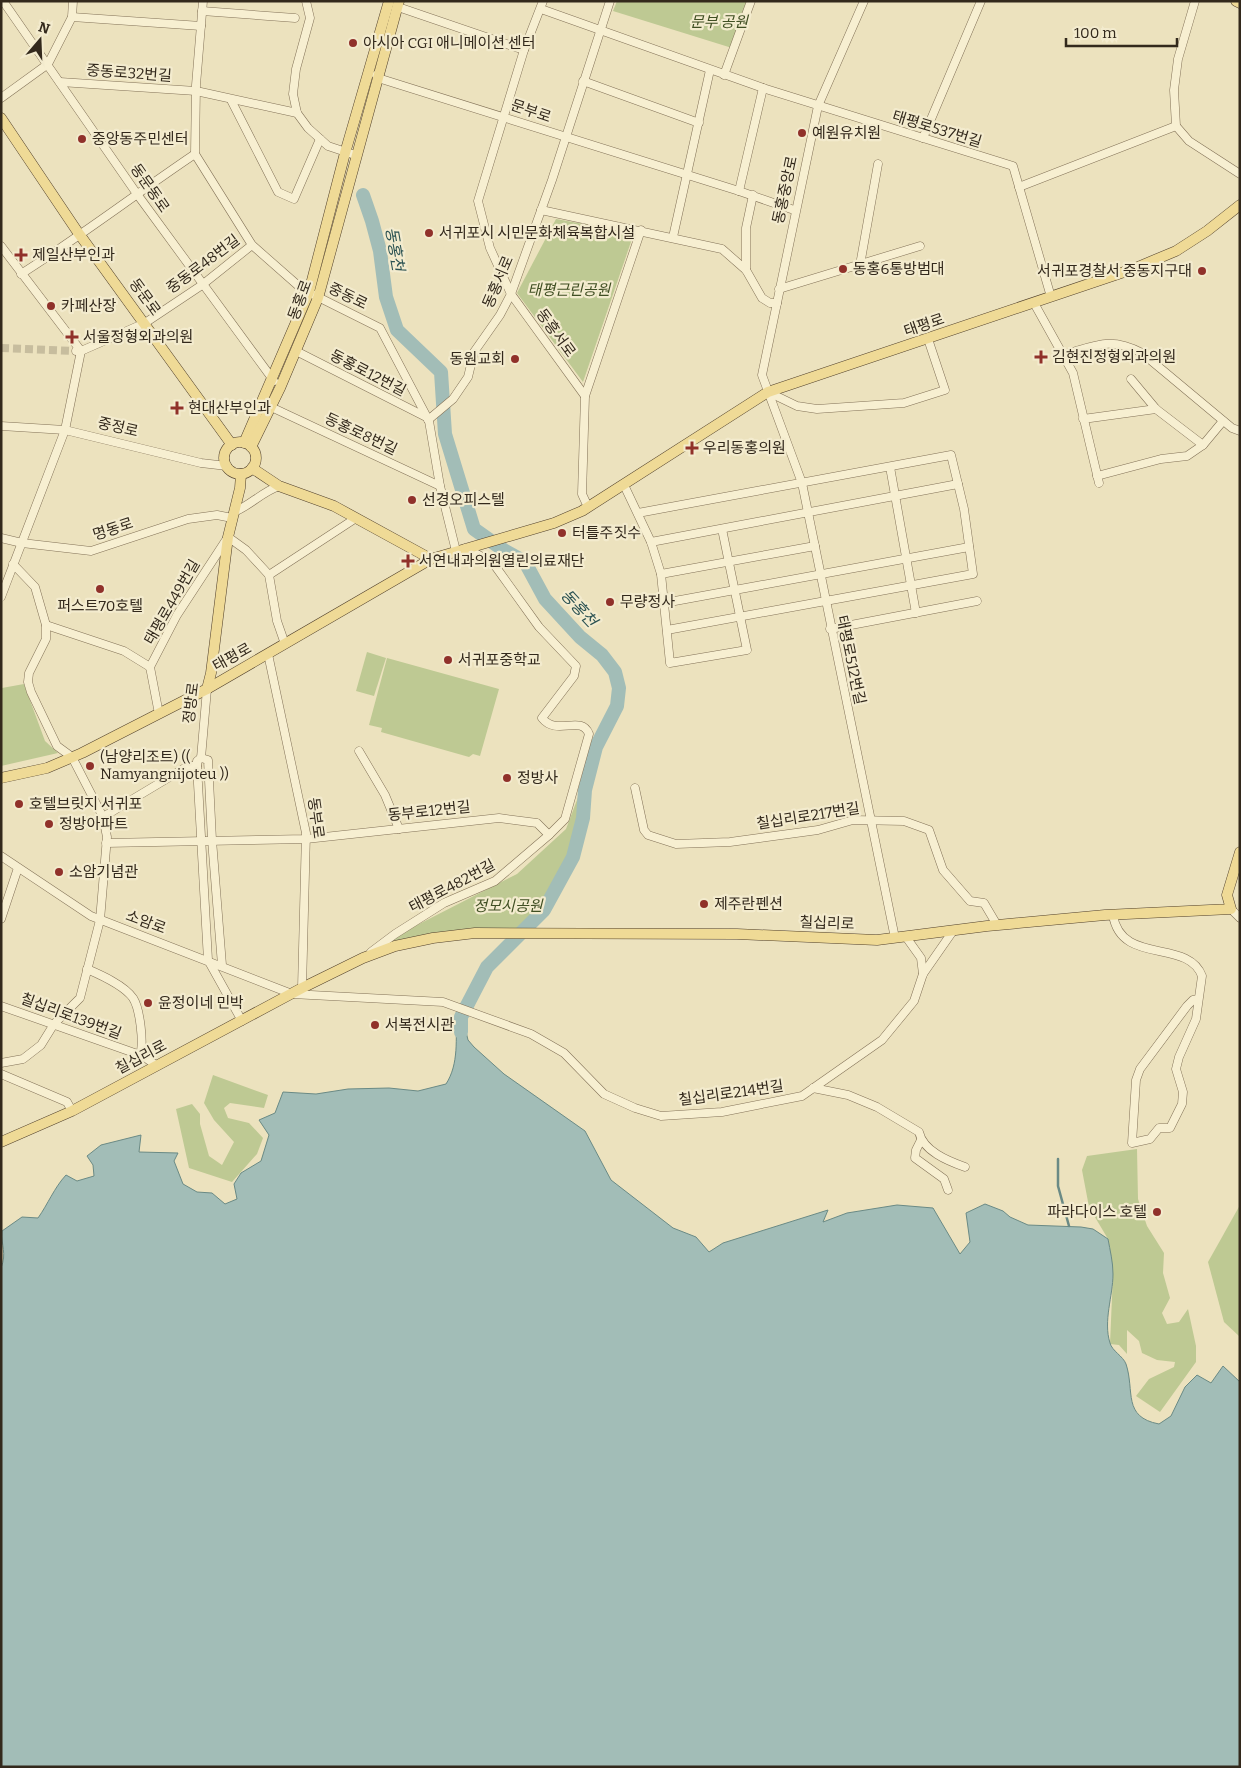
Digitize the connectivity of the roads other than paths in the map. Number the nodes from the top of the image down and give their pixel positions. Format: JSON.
{"nodes":[{"id":1,"x":4,"y":1,"type":"edge"},
{"id":2,"x":73,"y":1,"type":"edge"},
{"id":3,"x":203,"y":1,"type":"edge"},
{"id":4,"x":306,"y":1,"type":"edge"},
{"id":5,"x":610,"y":1,"type":"edge"},
{"id":6,"x":751,"y":1,"type":"edge"},
{"id":7,"x":864,"y":1,"type":"edge"},
{"id":8,"x":981,"y":1,"type":"edge"},
{"id":9,"x":1195,"y":1,"type":"edge"},
{"id":10,"x":1236,"y":1,"type":"edge"},
{"id":11,"x":395,"y":3,"type":"edge"},
{"id":12,"x":1240,"y":3,"type":"edge"},
{"id":13,"x":542,"y":5,"type":"edge"},
{"id":14,"x":202,"y":11,"type":"junction"},
{"id":15,"x":72,"y":17,"type":"junction"},
{"id":16,"x":295,"y":18,"type":"dead end"},
{"id":17,"x":201,"y":26,"type":"junction"},
{"id":18,"x":600,"y":29,"type":"junction"},
{"id":19,"x":524,"y":50,"type":"junction"},
{"id":20,"x":48,"y":64,"type":"junction"},
{"id":21,"x":370,"y":68,"type":"junction"},
{"id":22,"x":710,"y":70,"type":"junction"},
{"id":23,"x":724,"y":75,"type":"junction"},
{"id":24,"x":378,"y":78,"type":"junction"},
{"id":25,"x":583,"y":81,"type":"junction"},
{"id":26,"x":60,"y":82,"type":"junction"},
{"id":27,"x":763,"y":88,"type":"junction"},
{"id":28,"x":196,"y":91,"type":"junction"},
{"id":29,"x":1,"y":98,"type":"edge"},
{"id":30,"x":231,"y":100,"type":"junction"},
{"id":31,"x":818,"y":106,"type":"junction"},
{"id":32,"x":297,"y":113,"type":"junction"},
{"id":33,"x":505,"y":117,"type":"junction"},
{"id":34,"x":1,"y":118,"type":"edge"},
{"id":35,"x":699,"y":123,"type":"junction"},
{"id":36,"x":1176,"y":126,"type":"junction"},
{"id":37,"x":565,"y":138,"type":"junction"},
{"id":38,"x":923,"y":138,"type":"junction"},
{"id":39,"x":320,"y":139,"type":"junction"},
{"id":40,"x":195,"y":154,"type":"junction"},
{"id":41,"x":350,"y":154,"type":"junction"},
{"id":42,"x":878,"y":164,"type":"dead end"},
{"id":43,"x":1240,"y":174,"type":"edge"},
{"id":44,"x":687,"y":175,"type":"junction"},
{"id":45,"x":1019,"y":187,"type":"junction"},
{"id":46,"x":739,"y":191,"type":"junction"},
{"id":47,"x":137,"y":194,"type":"junction"},
{"id":48,"x":753,"y":196,"type":"junction"},
{"id":49,"x":1240,"y":205,"type":"edge"},
{"id":50,"x":541,"y":210,"type":"junction"},
{"id":51,"x":794,"y":210,"type":"junction"},
{"id":52,"x":641,"y":230,"type":"junction"},
{"id":53,"x":81,"y":236,"type":"junction"},
{"id":54,"x":673,"y":238,"type":"junction"},
{"id":55,"x":252,"y":245,"type":"junction"},
{"id":56,"x":1,"y":246,"type":"edge"},
{"id":57,"x":920,"y":246,"type":"dead end"},
{"id":58,"x":1,"y":261,"type":"edge"},
{"id":59,"x":12,"y":262,"type":"junction"},
{"id":60,"x":860,"y":264,"type":"junction"},
{"id":61,"x":746,"y":270,"type":"junction"},
{"id":62,"x":21,"y":274,"type":"junction"},
{"id":63,"x":202,"y":285,"type":"junction"},
{"id":64,"x":779,"y":290,"type":"junction"},
{"id":65,"x":511,"y":294,"type":"junction"},
{"id":66,"x":314,"y":295,"type":"junction"},
{"id":67,"x":1051,"y":297,"type":"junction"},
{"id":68,"x":777,"y":303,"type":"junction"},
{"id":69,"x":1034,"y":303,"type":"junction"},
{"id":70,"x":146,"y":323,"type":"junction"},
{"id":71,"x":928,"y":339,"type":"junction"},
{"id":72,"x":77,"y":351,"type":"junction"},
{"id":73,"x":296,"y":351,"type":"junction"},
{"id":74,"x":1063,"y":355,"type":"junction"},
{"id":75,"x":272,"y":379,"type":"junction"},
{"id":76,"x":1131,"y":379,"type":"dead end"},
{"id":77,"x":280,"y":388,"type":"junction"},
{"id":78,"x":768,"y":392,"type":"junction"},
{"id":79,"x":585,"y":396,"type":"junction"},
{"id":80,"x":271,"y":407,"type":"junction"},
{"id":81,"x":1156,"y":409,"type":"junction"},
{"id":82,"x":428,"y":419,"type":"junction"},
{"id":83,"x":1083,"y":419,"type":"junction"},
{"id":84,"x":1223,"y":421,"type":"junction"},
{"id":85,"x":1,"y":426,"type":"edge"},
{"id":86,"x":65,"y":430,"type":"junction"},
{"id":87,"x":1240,"y":431,"type":"edge"},
{"id":88,"x":1203,"y":444,"type":"junction"},
{"id":89,"x":232,"y":445,"type":"junction"},
{"id":90,"x":247,"y":445,"type":"junction"},
{"id":91,"x":227,"y":466,"type":"junction"},
{"id":92,"x":890,"y":467,"type":"junction"},
{"id":93,"x":252,"y":468,"type":"junction"},
{"id":94,"x":241,"y":474,"type":"junction"},
{"id":95,"x":802,"y":483,"type":"junction"},
{"id":96,"x":958,"y":484,"type":"junction"},
{"id":97,"x":279,"y":486,"type":"junction"},
{"id":98,"x":440,"y":486,"type":"junction"},
{"id":99,"x":624,"y":486,"type":"junction"},
{"id":100,"x":895,"y":496,"type":"junction"},
{"id":101,"x":588,"y":507,"type":"junction"},
{"id":102,"x":638,"y":513,"type":"junction"},
{"id":103,"x":809,"y":513,"type":"junction"},
{"id":104,"x":233,"y":515,"type":"junction"},
{"id":105,"x":356,"y":518,"type":"junction"},
{"id":106,"x":722,"y":529,"type":"junction"},
{"id":107,"x":3,"y":537,"type":"edge"},
{"id":108,"x":228,"y":537,"type":"junction"},
{"id":109,"x":22,"y":542,"type":"junction"},
{"id":110,"x":651,"y":542,"type":"junction"},
{"id":111,"x":815,"y":546,"type":"junction"},
{"id":112,"x":464,"y":548,"type":"junction"},
{"id":113,"x":969,"y":548,"type":"junction"},
{"id":114,"x":431,"y":559,"type":"junction"},
{"id":115,"x":906,"y":560,"type":"junction"},
{"id":116,"x":728,"y":562,"type":"junction"},
{"id":117,"x":13,"y":564,"type":"junction"},
{"id":118,"x":661,"y":574,"type":"junction"},
{"id":119,"x":269,"y":575,"type":"junction"},
{"id":120,"x":820,"y":575,"type":"junction"},
{"id":121,"x":910,"y":584,"type":"junction"},
{"id":122,"x":734,"y":591,"type":"junction"},
{"id":123,"x":1,"y":597,"type":"edge"},
{"id":124,"x":825,"y":600,"type":"junction"},
{"id":125,"x":977,"y":601,"type":"dead end"},
{"id":126,"x":664,"y":603,"type":"junction"},
{"id":127,"x":916,"y":613,"type":"junction"},
{"id":128,"x":739,"y":616,"type":"junction"},
{"id":129,"x":46,"y":625,"type":"junction"},
{"id":130,"x":830,"y":628,"type":"junction"},
{"id":131,"x":667,"y":630,"type":"junction"},
{"id":132,"x":285,"y":644,"type":"junction"},
{"id":133,"x":268,"y":654,"type":"junction"},
{"id":134,"x":150,"y":667,"type":"junction"},
{"id":135,"x":207,"y":689,"type":"junction"},
{"id":136,"x":158,"y":714,"type":"junction"},
{"id":137,"x":359,"y":751,"type":"dead end"},
{"id":138,"x":72,"y":757,"type":"junction"},
{"id":139,"x":202,"y":758,"type":"junction"},
{"id":140,"x":197,"y":766,"type":"junction"},
{"id":141,"x":1,"y":778,"type":"edge"},
{"id":142,"x":635,"y":788,"type":"dead end"},
{"id":143,"x":103,"y":817,"type":"junction"},
{"id":144,"x":871,"y":821,"type":"junction"},
{"id":145,"x":399,"y":828,"type":"junction"},
{"id":146,"x":549,"y":835,"type":"junction"},
{"id":147,"x":306,"y":839,"type":"junction"},
{"id":148,"x":202,"y":840,"type":"junction"},
{"id":149,"x":212,"y":840,"type":"junction"},
{"id":150,"x":106,"y":843,"type":"junction"},
{"id":151,"x":1240,"y":852,"type":"edge"},
{"id":152,"x":1,"y":856,"type":"edge"},
{"id":153,"x":18,"y":868,"type":"junction"},
{"id":154,"x":1236,"y":909,"type":"edge"},
{"id":155,"x":1113,"y":915,"type":"junction"},
{"id":156,"x":1,"y":918,"type":"edge"},
{"id":157,"x":1240,"y":918,"type":"edge"},
{"id":158,"x":100,"y":920,"type":"junction"},
{"id":159,"x":997,"y":925,"type":"junction"},
{"id":160,"x":953,"y":931,"type":"junction"},
{"id":161,"x":906,"y":937,"type":"junction"},
{"id":162,"x":895,"y":938,"type":"junction"},
{"id":163,"x":363,"y":958,"type":"junction"},
{"id":164,"x":208,"y":960,"type":"junction"},
{"id":165,"x":222,"y":965,"type":"junction"},
{"id":166,"x":87,"y":969,"type":"junction"},
{"id":167,"x":923,"y":974,"type":"junction"},
{"id":168,"x":302,"y":988,"type":"junction"},
{"id":169,"x":292,"y":994,"type":"junction"},
{"id":170,"x":1198,"y":999,"type":"junction"},
{"id":171,"x":1,"y":1006,"type":"edge"},
{"id":172,"x":242,"y":1021,"type":"junction"},
{"id":173,"x":54,"y":1024,"type":"junction"},
{"id":174,"x":140,"y":1055,"type":"junction"},
{"id":175,"x":1,"y":1063,"type":"edge"},
{"id":176,"x":157,"y":1066,"type":"junction"},
{"id":177,"x":1,"y":1074,"type":"edge"},
{"id":178,"x":813,"y":1088,"type":"junction"},
{"id":179,"x":72,"y":1111,"type":"junction"},
{"id":180,"x":921,"y":1140,"type":"junction"},
{"id":181,"x":1,"y":1142,"type":"edge"},
{"id":182,"x":965,"y":1167,"type":"dead end"},
{"id":183,"x":948,"y":1190,"type":"dead end"}],
"edges":[{"from":1,"to":20,"type":"street","name":"동문동로"},
{"from":2,"to":15,"type":"street"},
{"from":3,"to":14,"type":"street"},
{"from":4,"to":32,"type":"street"},
{"from":5,"to":18,"type":"street","name":"동홍서로"},
{"from":6,"to":23,"type":"street"},
{"from":7,"to":31,"type":"street","name":"동홍중앙로"},
{"from":8,"to":38,"type":"street"},
{"from":9,"to":36,"type":"street"},
{"from":10,"to":12,"type":"main road"},
{"from":11,"to":19,"type":"street"},
{"from":11,"to":21,"type":"main road","name":"동홍로"},
{"from":11,"to":24,"type":"main road","name":"동홍로"},
{"from":13,"to":18,"type":"street","name":"태평로537번길"},
{"from":13,"to":19,"type":"street"},
{"from":14,"to":16,"type":"street"},
{"from":14,"to":17,"type":"street"},
{"from":15,"to":17,"type":"street"},
{"from":15,"to":20,"type":"street"},
{"from":17,"to":28,"type":"street"},
{"from":18,"to":22,"type":"street","name":"태평로537번길"},
{"from":18,"to":25,"type":"street","name":"동홍서로"},
{"from":19,"to":33,"type":"street"},
{"from":20,"to":26,"type":"street","name":"동문동로"},
{"from":20,"to":29,"type":"street"},
{"from":21,"to":24,"type":"street"},
{"from":21,"to":41,"type":"main road","name":"동홍로"},
{"from":22,"to":23,"type":"street","name":"태평로537번길"},
{"from":22,"to":35,"type":"street"},
{"from":23,"to":27,"type":"street","name":"태평로537번길"},
{"from":24,"to":33,"type":"street","name":"문부로"},
{"from":24,"to":41,"type":"main road","name":"동홍로"},
{"from":25,"to":35,"type":"street"},
{"from":25,"to":37,"type":"street","name":"동홍서로"},
{"from":26,"to":28,"type":"street","name":"중동로32번길"},
{"from":26,"to":47,"type":"street","name":"동문동로"},
{"from":27,"to":31,"type":"street","name":"태평로537번길"},
{"from":27,"to":46,"type":"street"},
{"from":28,"to":30,"type":"street"},
{"from":28,"to":40,"type":"street"},
{"from":30,"to":32,"type":"street"},
{"from":30,"to":39,"type":"street"},
{"from":31,"to":38,"type":"street","name":"태평로537번길"},
{"from":31,"to":51,"type":"street","name":"동홍중앙로"},
{"from":32,"to":39,"type":"street"},
{"from":33,"to":37,"type":"street","name":"문부로"},
{"from":33,"to":65,"type":"street","name":"동흥서로"},
{"from":34,"to":53,"type":"main road","name":"동문로"},
{"from":35,"to":44,"type":"street"},
{"from":36,"to":43,"type":"street"},
{"from":36,"to":45,"type":"street"},
{"from":37,"to":44,"type":"street","name":"문부로"},
{"from":37,"to":50,"type":"street","name":"동홍서로"},
{"from":38,"to":45,"type":"street","name":"태평로537번길"},
{"from":39,"to":41,"type":"street"},
{"from":40,"to":47,"type":"street"},
{"from":40,"to":55,"type":"street","name":"중동로"},
{"from":41,"to":66,"type":"main road","name":"동홍로"},
{"from":42,"to":60,"type":"street"},
{"from":44,"to":46,"type":"street","name":"문부로"},
{"from":44,"to":54,"type":"street"},
{"from":45,"to":67,"type":"street","name":"태평로537번길"},
{"from":46,"to":48,"type":"street","name":"문부로"},
{"from":47,"to":53,"type":"street"},
{"from":47,"to":63,"type":"street","name":"동문동로"},
{"from":48,"to":51,"type":"street","name":"문부로"},
{"from":48,"to":61,"type":"street"},
{"from":49,"to":67,"type":"main road","name":"태평로"},
{"from":50,"to":52,"type":"street"},
{"from":50,"to":65,"type":"street","name":"동홍서로"},
{"from":51,"to":64,"type":"street","name":"동홍중앙로"},
{"from":52,"to":54,"type":"street"},
{"from":52,"to":79,"type":"street"},
{"from":53,"to":62,"type":"street"},
{"from":53,"to":70,"type":"main road","name":"동문로"},
{"from":54,"to":61,"type":"street"},
{"from":55,"to":63,"type":"street","name":"중동로48번길"},
{"from":55,"to":66,"type":"street","name":"중동로"},
{"from":56,"to":59,"type":"street"},
{"from":57,"to":60,"type":"street"},
{"from":58,"to":59,"type":"street"},
{"from":59,"to":62,"type":"street"},
{"from":60,"to":64,"type":"street"},
{"from":61,"to":68,"type":"street"},
{"from":62,"to":72,"type":"street"},
{"from":63,"to":70,"type":"street","name":"중동로48번길"},
{"from":63,"to":75,"type":"street","name":"동문동로"},
{"from":64,"to":68,"type":"street","name":"동홍중앙로"},
{"from":65,"to":79,"type":"street","name":"동흥서로"},
{"from":65,"to":82,"type":"street","name":"동홍서로"},
{"from":66,"to":73,"type":"main road","name":"동홍로"},
{"from":66,"to":75,"type":"main road","name":"동홍로"},
{"from":66,"to":82,"type":"street","name":"중동로"},
{"from":67,"to":69,"type":"main road","name":"태평로"},
{"from":68,"to":78,"type":"street","name":"동홍중앙로"},
{"from":69,"to":71,"type":"main road","name":"태평로"},
{"from":69,"to":74,"type":"street"},
{"from":70,"to":72,"type":"street","name":"중동로48번길"},
{"from":70,"to":89,"type":"main road","name":"동문로"},
{"from":71,"to":78,"type":"main road","name":"태평로"},
{"from":71,"to":78,"type":"street"},
{"from":72,"to":86,"type":"street"},
{"from":73,"to":77,"type":"main road","name":"동홍로"},
{"from":73,"to":82,"type":"street","name":"동홍로12번길"},
{"from":74,"to":83,"type":"street"},
{"from":74,"to":84,"type":"street"},
{"from":75,"to":77,"type":"street","name":"동문동로"},
{"from":75,"to":90,"type":"main road","name":"동홍로"},
{"from":76,"to":81,"type":"street"},
{"from":77,"to":80,"type":"main road","name":"동홍로"},
{"from":78,"to":95,"type":"street","name":"태평로512번길"},
{"from":78,"to":99,"type":"main road","name":"태평로"},
{"from":79,"to":101,"type":"street"},
{"from":80,"to":90,"type":"main road","name":"동홍로"},
{"from":80,"to":98,"type":"street","name":"동홍로8번길"},
{"from":81,"to":83,"type":"street"},
{"from":81,"to":88,"type":"street"},
{"from":82,"to":98,"type":"street","name":"중동로"},
{"from":83,"to":88,"type":"street"},
{"from":84,"to":87,"type":"street"},
{"from":84,"to":88,"type":"street"},
{"from":85,"to":86,"type":"street","name":"중정로"},
{"from":86,"to":91,"type":"street","name":"중정로"},
{"from":86,"to":109,"type":"street"},
{"from":89,"to":90,"type":"main road"},
{"from":89,"to":91,"type":"main road"},
{"from":90,"to":93,"type":"main road"},
{"from":91,"to":94,"type":"main road"},
{"from":92,"to":95,"type":"street"},
{"from":92,"to":96,"type":"street"},
{"from":92,"to":100,"type":"street"},
{"from":93,"to":94,"type":"main road"},
{"from":93,"to":97,"type":"main road"},
{"from":94,"to":104,"type":"main road","name":"정방로"},
{"from":95,"to":102,"type":"street"},
{"from":95,"to":103,"type":"street","name":"태평로512번길"},
{"from":96,"to":100,"type":"street"},
{"from":96,"to":113,"type":"street"},
{"from":97,"to":104,"type":"street"},
{"from":97,"to":105,"type":"main road"},
{"from":98,"to":112,"type":"street","name":"중동로"},
{"from":99,"to":101,"type":"main road","name":"태평로"},
{"from":99,"to":102,"type":"street"},
{"from":100,"to":103,"type":"street"},
{"from":100,"to":115,"type":"street"},
{"from":101,"to":112,"type":"main road","name":"태평로"},
{"from":102,"to":110,"type":"street"},
{"from":103,"to":106,"type":"street"},
{"from":103,"to":111,"type":"street","name":"태평로512번길"},
{"from":104,"to":108,"type":"main road","name":"정방로"},
{"from":104,"to":109,"type":"street","name":"명동로"},
{"from":105,"to":114,"type":"main road"},
{"from":105,"to":119,"type":"street"},
{"from":106,"to":110,"type":"street"},
{"from":106,"to":116,"type":"street"},
{"from":107,"to":109,"type":"street","name":"명동로"},
{"from":108,"to":119,"type":"street"},
{"from":108,"to":134,"type":"street","name":"태평로449번길"},
{"from":108,"to":135,"type":"main road","name":"정방로"},
{"from":109,"to":117,"type":"street"},
{"from":110,"to":118,"type":"street"},
{"from":111,"to":116,"type":"street"},
{"from":111,"to":120,"type":"street","name":"태평로512번길"},
{"from":112,"to":114,"type":"main road","name":"태평로"},
{"from":112,"to":146,"type":"street","name":"태평로482번길"},
{"from":113,"to":115,"type":"street"},
{"from":113,"to":121,"type":"street"},
{"from":114,"to":132,"type":"main road","name":"태평로"},
{"from":115,"to":120,"type":"street"},
{"from":115,"to":121,"type":"street"},
{"from":116,"to":118,"type":"street"},
{"from":116,"to":122,"type":"street"},
{"from":117,"to":123,"type":"street"},
{"from":117,"to":129,"type":"street"},
{"from":118,"to":126,"type":"street"},
{"from":119,"to":132,"type":"street"},
{"from":120,"to":122,"type":"street"},
{"from":120,"to":124,"type":"street","name":"태평로512번길"},
{"from":121,"to":124,"type":"street"},
{"from":121,"to":127,"type":"street"},
{"from":122,"to":126,"type":"street"},
{"from":122,"to":128,"type":"street"},
{"from":124,"to":128,"type":"street"},
{"from":124,"to":130,"type":"street","name":"태평로512번길"},
{"from":125,"to":127,"type":"street"},
{"from":126,"to":131,"type":"street"},
{"from":127,"to":130,"type":"street"},
{"from":128,"to":131,"type":"street"},
{"from":128,"to":131,"type":"street"},
{"from":129,"to":134,"type":"street"},
{"from":129,"to":138,"type":"street"},
{"from":130,"to":144,"type":"street","name":"태평로512번길"},
{"from":132,"to":133,"type":"main road","name":"태평로"},
{"from":133,"to":135,"type":"main road","name":"태평로"},
{"from":133,"to":147,"type":"street","name":"동부로"},
{"from":134,"to":136,"type":"street","name":"태평로449번길"},
{"from":135,"to":136,"type":"main road","name":"태평로"},
{"from":135,"to":139,"type":"street","name":"정방로"},
{"from":136,"to":138,"type":"main road","name":"태평로"},
{"from":137,"to":145,"type":"street"},
{"from":138,"to":141,"type":"main road","name":"태평로"},
{"from":138,"to":143,"type":"street"},
{"from":139,"to":140,"type":"street"},
{"from":139,"to":149,"type":"street","name":"정방로"},
{"from":140,"to":143,"type":"street"},
{"from":140,"to":148,"type":"street"},
{"from":142,"to":144,"type":"street","name":"칠십리로217번길"},
{"from":143,"to":150,"type":"street"},
{"from":144,"to":159,"type":"street","name":"칠십리로217번길"},
{"from":144,"to":162,"type":"street","name":"태평로512번길"},
{"from":145,"to":146,"type":"street","name":"동부로12번길"},
{"from":145,"to":147,"type":"street","name":"동부로12번길"},
{"from":146,"to":163,"type":"street","name":"태평로482번길"},
{"from":147,"to":149,"type":"street"},
{"from":147,"to":168,"type":"street","name":"동부로"},
{"from":148,"to":149,"type":"street"},
{"from":148,"to":150,"type":"street"},
{"from":148,"to":164,"type":"street"},
{"from":149,"to":165,"type":"street","name":"정방로"},
{"from":150,"to":158,"type":"street"},
{"from":151,"to":154,"type":"main road"},
{"from":152,"to":153,"type":"street","name":"소암로"},
{"from":153,"to":156,"type":"street"},
{"from":153,"to":158,"type":"street","name":"소암로"},
{"from":154,"to":155,"type":"main road","name":"칠십리로"},
{"from":154,"to":157,"type":"street"},
{"from":155,"to":159,"type":"main road","name":"칠십리로"},
{"from":155,"to":170,"type":"street"},
{"from":158,"to":164,"type":"street","name":"소암로"},
{"from":158,"to":166,"type":"street"},
{"from":159,"to":160,"type":"main road","name":"칠십리로"},
{"from":160,"to":161,"type":"main road","name":"칠십리로"},
{"from":160,"to":167,"type":"street","name":"칠십리로214번길"},
{"from":161,"to":162,"type":"main road","name":"칠십리로"},
{"from":161,"to":167,"type":"street"},
{"from":162,"to":163,"type":"main road","name":"칠십리로"},
{"from":163,"to":168,"type":"main road","name":"칠십리로"},
{"from":164,"to":165,"type":"street","name":"소암로"},
{"from":164,"to":172,"type":"street"},
{"from":165,"to":169,"type":"street","name":"소암로"},
{"from":166,"to":173,"type":"street"},
{"from":166,"to":174,"type":"street"},
{"from":167,"to":178,"type":"street","name":"칠십리로214번길"},
{"from":168,"to":169,"type":"main road","name":"칠십리로"},
{"from":169,"to":172,"type":"main road","name":"칠십리로"},
{"from":169,"to":178,"type":"street","name":"칠십리로214번길"},
{"from":170,"to":170,"type":"street"},
{"from":171,"to":173,"type":"street","name":"칠십리로139번길"},
{"from":172,"to":176,"type":"main road","name":"칠십리로"},
{"from":173,"to":174,"type":"street","name":"칠십리로139번길"},
{"from":173,"to":175,"type":"street"},
{"from":174,"to":176,"type":"street","name":"칠십리로139번길"},
{"from":176,"to":179,"type":"main road","name":"칠십리로"},
{"from":177,"to":179,"type":"street"},
{"from":178,"to":180,"type":"street"},
{"from":179,"to":181,"type":"main road","name":"칠십리로"},
{"from":180,"to":182,"type":"street"},
{"from":180,"to":183,"type":"street"}]}
